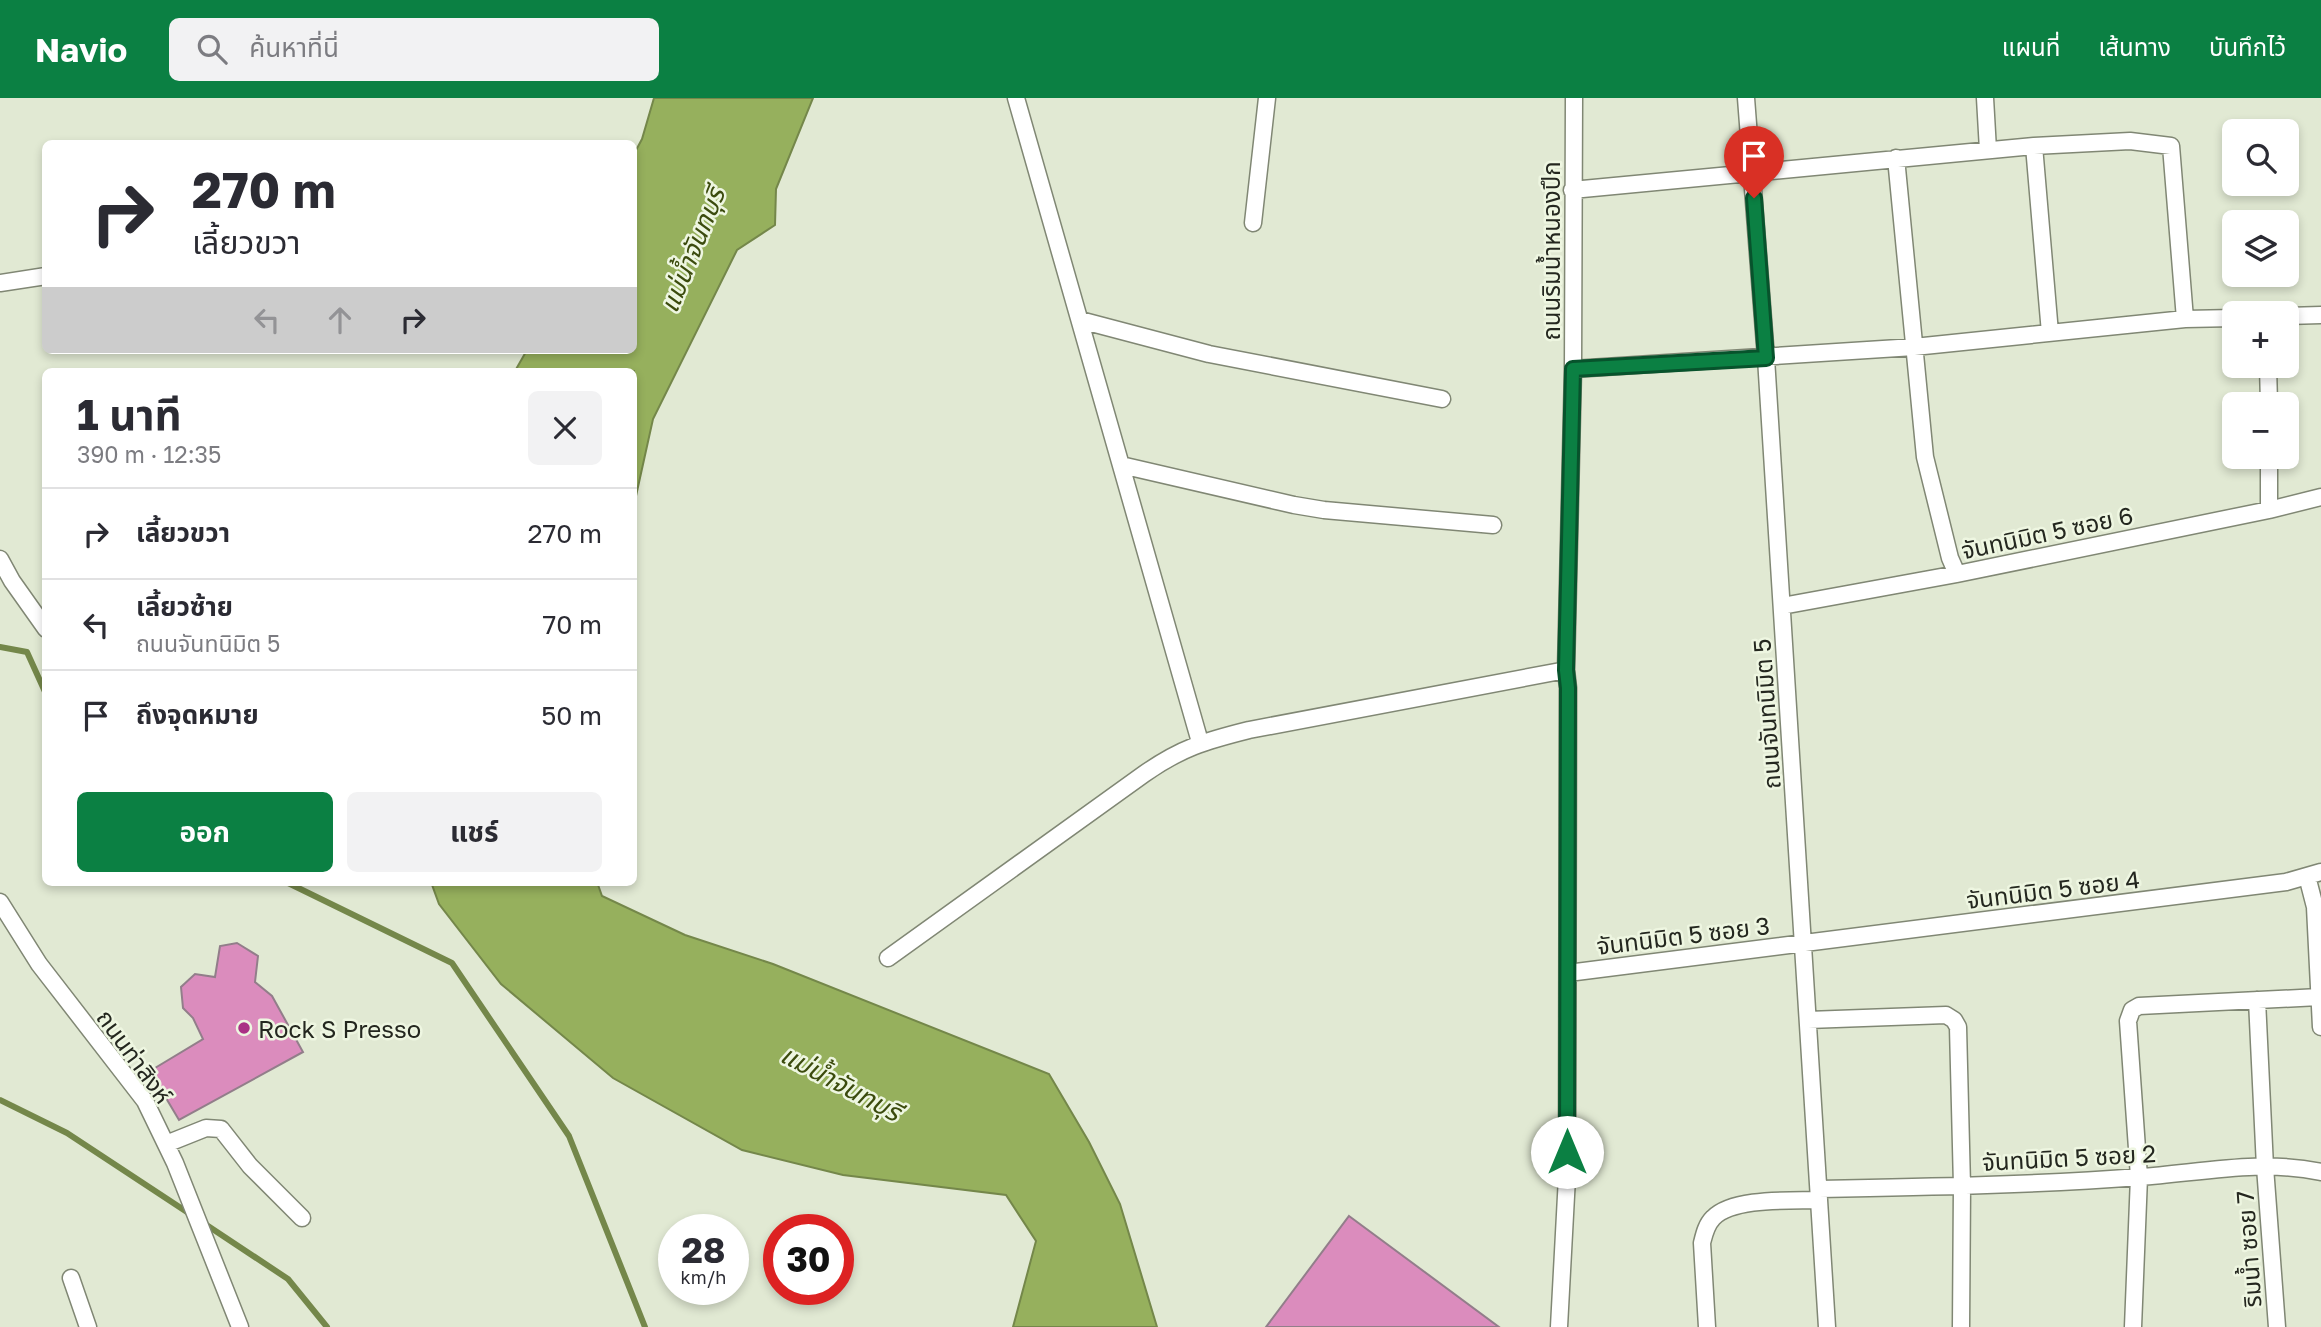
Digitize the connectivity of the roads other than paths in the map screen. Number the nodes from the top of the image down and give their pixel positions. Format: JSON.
{"nodes":[{"id":1,"x":1016,"y":98,"type":"edge"},
{"id":2,"x":1268,"y":98,"type":"edge"},
{"id":3,"x":1574,"y":98,"type":"edge"},
{"id":4,"x":1746,"y":98,"type":"edge"},
{"id":5,"x":1985,"y":98,"type":"edge"},
{"id":6,"x":2034,"y":146,"type":"junction"},
{"id":7,"x":1988,"y":150,"type":"junction"},
{"id":8,"x":1896,"y":158,"type":"junction"},
{"id":9,"x":1752,"y":171,"type":"junction"},
{"id":10,"x":1573,"y":190,"type":"junction"},
{"id":11,"x":1253,"y":223,"type":"dead end"},
{"id":12,"x":42,"y":277,"type":"edge"},
{"id":13,"x":0,"y":283,"type":"edge"},
{"id":14,"x":2321,"y":315,"type":"edge"},
{"id":15,"x":2299,"y":316,"type":"edge"},
{"id":16,"x":2222,"y":318,"type":"edge"},
{"id":17,"x":2185,"y":319,"type":"junction"},
{"id":18,"x":1080,"y":320,"type":"junction"},
{"id":19,"x":2050,"y":333,"type":"junction"},
{"id":20,"x":1914,"y":347,"type":"junction"},
{"id":21,"x":1766,"y":358,"type":"junction"},
{"id":22,"x":1573,"y":369,"type":"junction"},
{"id":23,"x":1442,"y":399,"type":"dead end"},
{"id":24,"x":1121,"y":465,"type":"junction"},
{"id":25,"x":2269,"y":469,"type":"edge"},
{"id":26,"x":2321,"y":497,"type":"edge"},
{"id":27,"x":2269,"y":510,"type":"junction"},
{"id":28,"x":1493,"y":525,"type":"dead end"},
{"id":29,"x":0,"y":559,"type":"edge"},
{"id":30,"x":1957,"y":573,"type":"junction"},
{"id":31,"x":1782,"y":607,"type":"junction"},
{"id":32,"x":42,"y":623,"type":"edge"},
{"id":33,"x":1566,"y":670,"type":"junction"},
{"id":34,"x":1200,"y":742,"type":"junction"},
{"id":35,"x":2314,"y":874,"type":"edge"},
{"id":36,"x":0,"y":902,"type":"edge"},
{"id":37,"x":1803,"y":943,"type":"junction"},
{"id":38,"x":888,"y":958,"type":"dead end"},
{"id":39,"x":1568,"y":973,"type":"junction"},
{"id":40,"x":2319,"y":997,"type":"edge"},
{"id":41,"x":2257,"y":1000,"type":"junction"},
{"id":42,"x":1808,"y":1020,"type":"junction"},
{"id":43,"x":2321,"y":1027,"type":"edge"},
{"id":44,"x":166,"y":1144,"type":"junction"},
{"id":45,"x":2265,"y":1167,"type":"junction"},
{"id":46,"x":2321,"y":1172,"type":"edge"},
{"id":47,"x":2139,"y":1177,"type":"junction"},
{"id":48,"x":1962,"y":1186,"type":"junction"},
{"id":49,"x":1819,"y":1194,"type":"junction"},
{"id":50,"x":302,"y":1218,"type":"dead end"},
{"id":51,"x":71,"y":1278,"type":"dead end"},
{"id":52,"x":88,"y":1327,"type":"edge"},
{"id":53,"x":240,"y":1327,"type":"edge"},
{"id":54,"x":1559,"y":1327,"type":"edge"},
{"id":55,"x":1707,"y":1327,"type":"edge"},
{"id":56,"x":1827,"y":1327,"type":"edge"},
{"id":57,"x":1961,"y":1327,"type":"edge"},
{"id":58,"x":2133,"y":1327,"type":"edge"},
{"id":59,"x":2277,"y":1327,"type":"edge"}],
"edges":[{"from":1,"to":18,"type":"street"},
{"from":2,"to":11,"type":"street"},
{"from":3,"to":10,"type":"street","name":"ถนนริมน้ำหนองปึก"},
{"from":4,"to":9,"type":"street","name":"ถนนจันทนิมิต 5"},
{"from":5,"to":7,"type":"street"},
{"from":6,"to":7,"type":"street"},
{"from":6,"to":17,"type":"street"},
{"from":6,"to":19,"type":"street"},
{"from":7,"to":8,"type":"street"},
{"from":8,"to":9,"type":"street"},
{"from":8,"to":20,"type":"street"},
{"from":9,"to":10,"type":"street"},
{"from":9,"to":21,"type":"street","name":"ถนนจันทนิมิต 5"},
{"from":10,"to":22,"type":"street","name":"ถนนริมน้ำหนองปึก"},
{"from":12,"to":13,"type":"street"},
{"from":14,"to":15,"type":"street"},
{"from":16,"to":17,"type":"street"},
{"from":17,"to":19,"type":"street"},
{"from":18,"to":23,"type":"street"},
{"from":18,"to":24,"type":"street"},
{"from":19,"to":20,"type":"street"},
{"from":20,"to":21,"type":"street"},
{"from":20,"to":30,"type":"street"},
{"from":21,"to":22,"type":"street"},
{"from":21,"to":31,"type":"street","name":"ถนนจันทนิมิต 5"},
{"from":22,"to":33,"type":"street","name":"ถนนริมน้ำหนองปึก"},
{"from":24,"to":28,"type":"street"},
{"from":24,"to":34,"type":"street"},
{"from":25,"to":27,"type":"street"},
{"from":26,"to":27,"type":"street","name":"จันทนิมิต 5 ซอย 6"},
{"from":27,"to":30,"type":"street","name":"จันทนิมิต 5 ซอย 6"},
{"from":29,"to":32,"type":"street"},
{"from":30,"to":31,"type":"street","name":"จันทนิมิต 5 ซอย 6"},
{"from":31,"to":37,"type":"street","name":"ถนนจันทนิมิต 5"},
{"from":33,"to":34,"type":"street"},
{"from":33,"to":39,"type":"street","name":"ถนนริมน้ำหนองปึก"},
{"from":34,"to":38,"type":"street"},
{"from":35,"to":37,"type":"street","name":"จันทนิมิต 5 ซอย 4"},
{"from":35,"to":40,"type":"street"},
{"from":36,"to":44,"type":"street","name":"ถนนท่าสิงห์"},
{"from":37,"to":39,"type":"street","name":"จันทนิมิต 5 ซอย 3"},
{"from":37,"to":42,"type":"street","name":"ถนนจันทนิมิต 5"},
{"from":39,"to":54,"type":"street","name":"ถนนริมน้ำหนองปึก"},
{"from":40,"to":41,"type":"street"},
{"from":40,"to":43,"type":"street"},
{"from":41,"to":45,"type":"street","name":"ริมน้ำ ซอย 7"},
{"from":41,"to":47,"type":"street"},
{"from":42,"to":48,"type":"street"},
{"from":42,"to":49,"type":"street","name":"ถนนจันทนิมิต 5"},
{"from":44,"to":50,"type":"street"},
{"from":44,"to":53,"type":"street","name":"ถนนท่าสิงห์"},
{"from":45,"to":46,"type":"street","name":"จันทนิมิต 5 ซอย 2"},
{"from":45,"to":47,"type":"street","name":"จันทนิมิต 5 ซอย 2"},
{"from":45,"to":59,"type":"street","name":"ริมน้ำ ซอย 7"},
{"from":47,"to":48,"type":"street","name":"จันทนิมิต 5 ซอย 2"},
{"from":47,"to":58,"type":"street"},
{"from":48,"to":49,"type":"street","name":"จันทนิมิต 5 ซอย 2"},
{"from":48,"to":57,"type":"street"},
{"from":49,"to":55,"type":"street","name":"จันทนิมิต 5 ซอย 2"},
{"from":49,"to":56,"type":"street","name":"ถนนจันทนิมิต 5"},
{"from":51,"to":52,"type":"street"}]}
